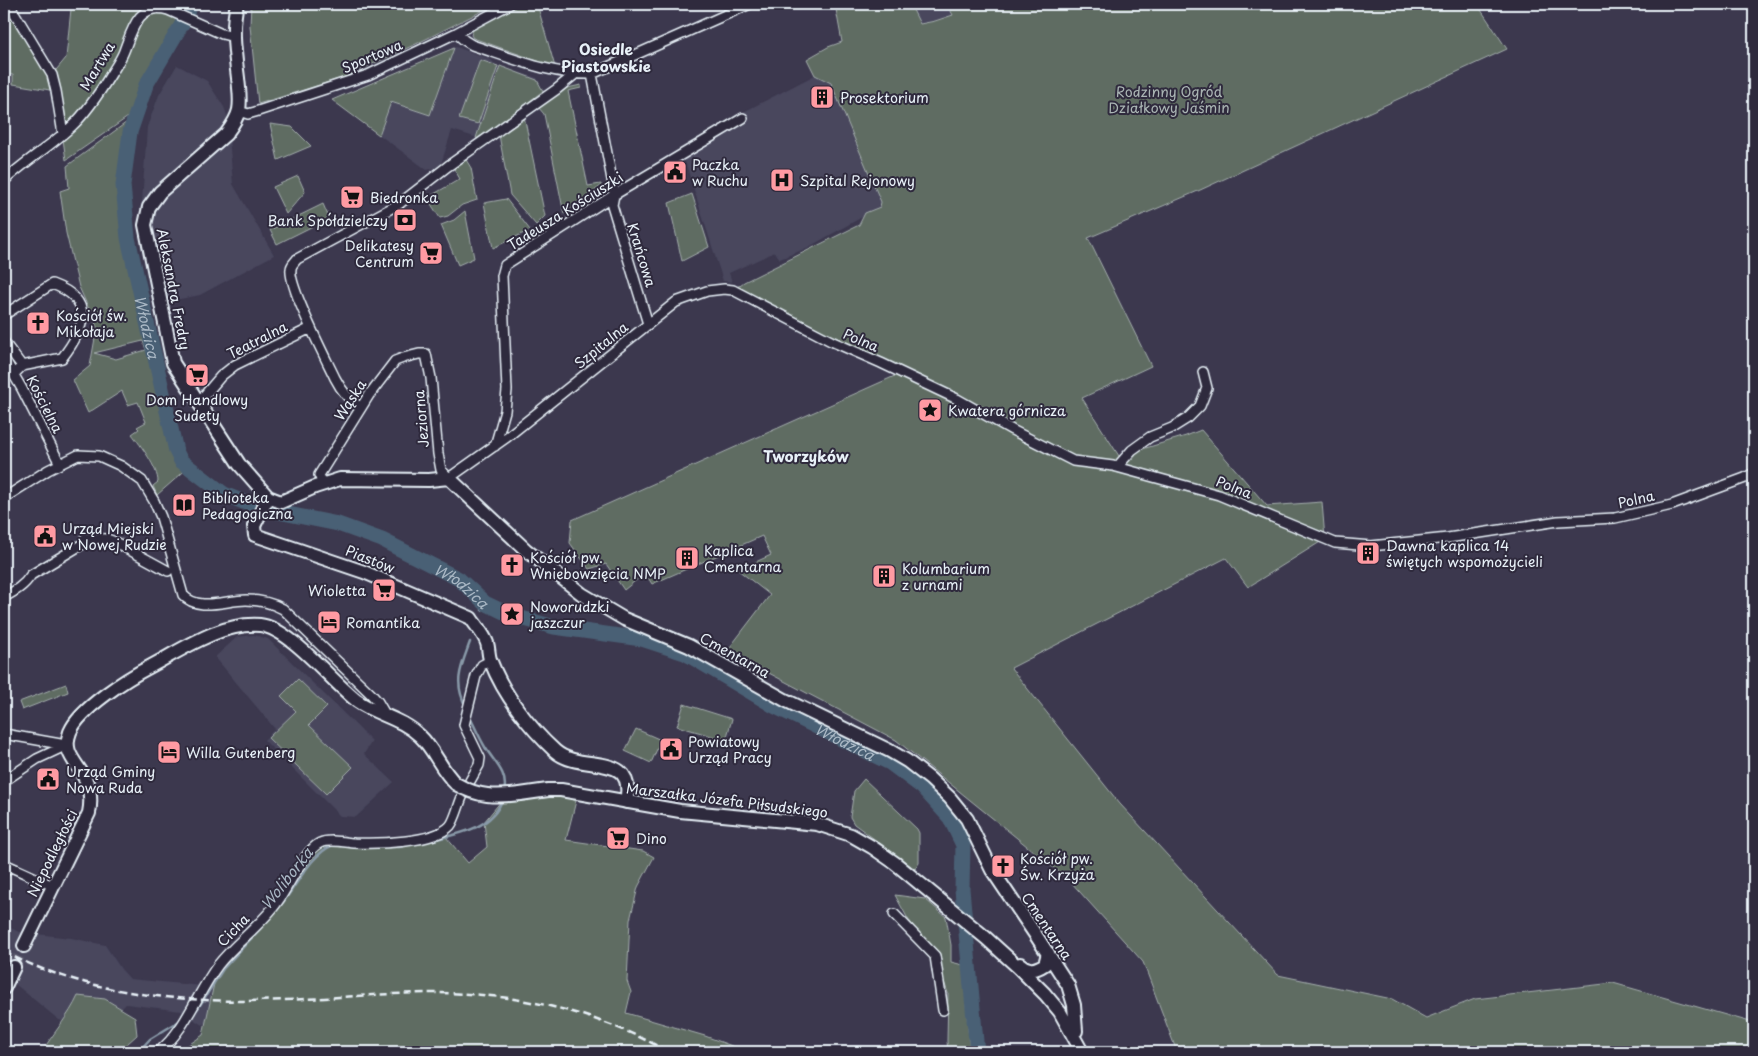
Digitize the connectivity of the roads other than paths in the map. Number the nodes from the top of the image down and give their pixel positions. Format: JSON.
{"nodes":[{"id":1,"x":9,"y":4,"type":"edge"},
{"id":2,"x":237,"y":4,"type":"edge"},
{"id":3,"x":510,"y":4,"type":"edge"},
{"id":4,"x":750,"y":4,"type":"edge"},
{"id":5,"x":456,"y":33,"type":"junction"},
{"id":6,"x":234,"y":37,"type":"junction"},
{"id":7,"x":574,"y":74,"type":"junction"},
{"id":8,"x":592,"y":74,"type":"junction"},
{"id":9,"x":239,"y":111,"type":"junction"},
{"id":10,"x":743,"y":118,"type":"dead end"},
{"id":11,"x":63,"y":134,"type":"junction"},
{"id":12,"x":4,"y":181,"type":"edge"},
{"id":13,"x":614,"y":195,"type":"junction"},
{"id":14,"x":734,"y":290,"type":"joint"},
{"id":15,"x":4,"y":315,"type":"edge"},
{"id":16,"x":648,"y":324,"type":"junction"},
{"id":17,"x":311,"y":328,"type":"junction"},
{"id":18,"x":4,"y":342,"type":"edge"},
{"id":19,"x":426,"y":354,"type":"joint"},
{"id":20,"x":4,"y":358,"type":"edge"},
{"id":21,"x":22,"y":366,"type":"junction"},
{"id":22,"x":1203,"y":372,"type":"dead end"},
{"id":23,"x":14,"y":374,"type":"junction"},
{"id":24,"x":198,"y":402,"type":"junction"},
{"id":25,"x":361,"y":408,"type":"junction"},
{"id":26,"x":495,"y":446,"type":"junction"},
{"id":27,"x":60,"y":464,"type":"junction"},
{"id":28,"x":1117,"y":467,"type":"junction"},
{"id":29,"x":1754,"y":473,"type":"edge"},
{"id":30,"x":449,"y":478,"type":"junction"},
{"id":31,"x":323,"y":484,"type":"junction"},
{"id":32,"x":4,"y":498,"type":"edge"},
{"id":33,"x":266,"y":499,"type":"junction"},
{"id":34,"x":168,"y":571,"type":"dead end"},
{"id":35,"x":4,"y":597,"type":"edge"},
{"id":36,"x":492,"y":664,"type":"junction"},
{"id":37,"x":385,"y":714,"type":"junction"},
{"id":38,"x":4,"y":734,"type":"edge"},
{"id":39,"x":67,"y":745,"type":"junction"},
{"id":40,"x":4,"y":781,"type":"edge"},
{"id":41,"x":464,"y":787,"type":"junction"},
{"id":42,"x":626,"y":802,"type":"junction"},
{"id":43,"x":4,"y":873,"type":"edge"},
{"id":44,"x":53,"y":886,"type":"junction"},
{"id":45,"x":894,"y":914,"type":"dead end"},
{"id":46,"x":986,"y":938,"type":"junction"},
{"id":47,"x":24,"y":946,"type":"tunnel mouth"},
{"id":48,"x":1001,"y":951,"type":"junction"},
{"id":49,"x":1048,"y":953,"type":"junction"},
{"id":50,"x":14,"y":967,"type":"tunnel mouth"},
{"id":51,"x":1032,"y":969,"type":"junction"},
{"id":52,"x":4,"y":988,"type":"edge"},
{"id":53,"x":942,"y":1010,"type":"dead end"},
{"id":54,"x":1076,"y":1031,"type":"junction"},
{"id":55,"x":158,"y":1052,"type":"edge"}],
"edges":[{"from":1,"to":11,"type":"street"},
{"from":2,"to":6,"type":"street","name":"Aleksandra Fredry"},
{"from":3,"to":5,"type":"street","name":"Sportowa"},
{"from":4,"to":8,"type":"street"},
{"from":5,"to":7,"type":"street"},
{"from":5,"to":9,"type":"street","name":"Sportowa"},
{"from":6,"to":9,"type":"street","name":"Aleksandra Fredry"},
{"from":6,"to":11,"type":"street","name":"Martwa"},
{"from":7,"to":8,"type":"street"},
{"from":7,"to":17,"type":"street"},
{"from":8,"to":13,"type":"street"},
{"from":9,"to":24,"type":"street","name":"Aleksandra Fredry"},
{"from":10,"to":13,"type":"street","name":"Tadeusza Kościuszki"},
{"from":11,"to":12,"type":"street"},
{"from":13,"to":16,"type":"street","name":"Krańcowa"},
{"from":13,"to":26,"type":"street","name":"Tadeusza Kościuszki"},
{"from":14,"to":16,"type":"street","name":"Szpitalna"},
{"from":14,"to":28,"type":"street","name":"Polna"},
{"from":15,"to":21,"type":"street"},
{"from":16,"to":26,"type":"street","name":"Szpitalna"},
{"from":17,"to":24,"type":"street","name":"Teatralna"},
{"from":17,"to":25,"type":"street"},
{"from":18,"to":21,"type":"street"},
{"from":19,"to":25,"type":"street","name":"Wąska"},
{"from":19,"to":30,"type":"street","name":"Jeziorna"},
{"from":20,"to":23,"type":"street","name":"Kościelna"},
{"from":21,"to":23,"type":"street"},
{"from":22,"to":28,"type":"street"},
{"from":23,"to":27,"type":"street","name":"Kościelna"},
{"from":24,"to":33,"type":"street","name":"Aleksandra Fredry"},
{"from":25,"to":31,"type":"street","name":"Wąska"},
{"from":26,"to":30,"type":"street"},
{"from":27,"to":32,"type":"street"},
{"from":27,"to":37,"type":"street"},
{"from":28,"to":29,"type":"street","name":"Polna"},
{"from":30,"to":31,"type":"street"},
{"from":30,"to":49,"type":"street","name":"Cmentarna"},
{"from":31,"to":33,"type":"street"},
{"from":33,"to":36,"type":"street","name":"Piastów"},
{"from":34,"to":35,"type":"street"},
{"from":36,"to":41,"type":"street","name":"Cicha"},
{"from":36,"to":42,"type":"street"},
{"from":37,"to":39,"type":"street"},
{"from":37,"to":41,"type":"street"},
{"from":38,"to":39,"type":"street"},
{"from":39,"to":40,"type":"street"},
{"from":39,"to":44,"type":"street","name":"Niepodległości"},
{"from":41,"to":42,"type":"street","name":"Marszałka Józefa Piłsudskiego","bridge":true},
{"from":41,"to":55,"type":"street","name":"Cicha"},
{"from":42,"to":46,"type":"street","name":"Marszałka Józefa Piłsudskiego"},
{"from":43,"to":44,"type":"street"},
{"from":44,"to":47,"type":"street","name":"Niepodległości"},
{"from":45,"to":53,"type":"street"},
{"from":46,"to":48,"type":"street"},
{"from":46,"to":51,"type":"street"},
{"from":48,"to":51,"type":"street"},
{"from":48,"to":54,"type":"street"},
{"from":49,"to":51,"type":"street"},
{"from":49,"to":54,"type":"street","name":"Cmentarna"},
{"from":50,"to":52,"type":"street"},
{"from":51,"to":54,"type":"street"}]}
